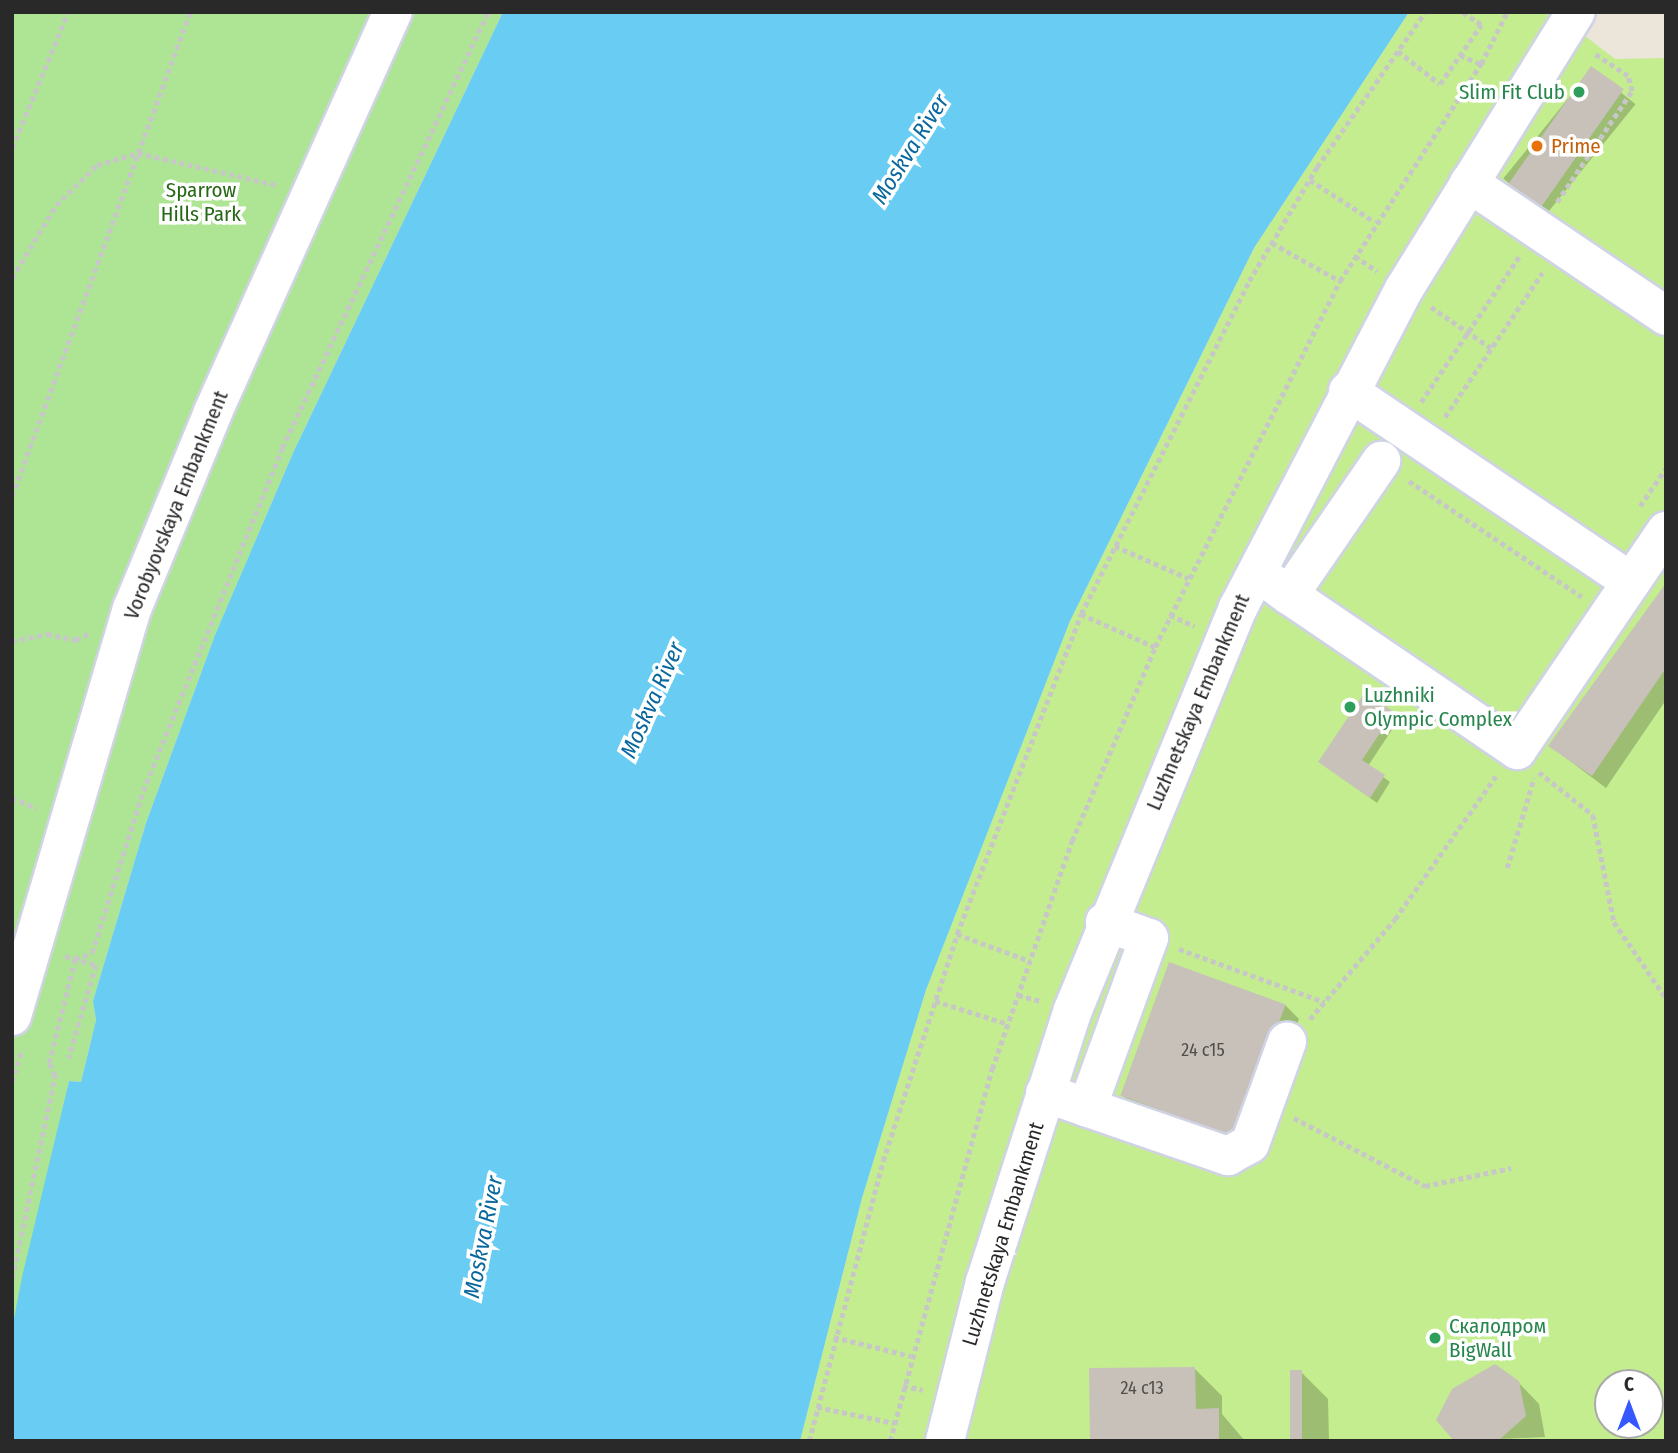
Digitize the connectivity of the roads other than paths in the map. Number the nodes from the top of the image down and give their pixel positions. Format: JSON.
{"nodes":[{"id":1,"x":393,"y":12,"type":"edge"},
{"id":2,"x":1577,"y":14,"type":"edge"},
{"id":3,"x":1469,"y":183,"type":"junction"},
{"id":4,"x":1666,"y":316,"type":"edge"},
{"id":5,"x":1348,"y":391,"type":"junction"},
{"id":6,"x":1381,"y":461,"type":"road end"},
{"id":7,"x":1666,"y":531,"type":"edge"},
{"id":8,"x":1255,"y":571,"type":"junction"},
{"id":9,"x":1631,"y":582,"type":"junction"},
{"id":10,"x":1289,"y":595,"type":"junction"},
{"id":11,"x":1105,"y":922,"type":"junction"},
{"id":12,"x":12,"y":1016,"type":"edge"},
{"id":13,"x":1287,"y":1042,"type":"road end"},
{"id":14,"x":1045,"y":1093,"type":"junction"},
{"id":15,"x":1087,"y":1108,"type":"junction"},
{"id":16,"x":945,"y":1441,"type":"edge"}],
"edges":[{"from":1,"to":12,"type":"street","name":"Vorobyovskaya Embankment"},
{"from":2,"to":3,"type":"street","name":"Luzhnetskaya Embankment"},
{"from":3,"to":4,"type":"street"},
{"from":3,"to":5,"type":"street","name":"Luzhnetskaya Embankment"},
{"from":5,"to":8,"type":"street","name":"Luzhnetskaya Embankment"},
{"from":5,"to":9,"type":"street"},
{"from":6,"to":10,"type":"street"},
{"from":7,"to":9,"type":"street"},
{"from":8,"to":10,"type":"street"},
{"from":8,"to":11,"type":"street","name":"Luzhnetskaya Embankment"},
{"from":9,"to":10,"type":"street"},
{"from":11,"to":14,"type":"street","name":"Luzhnetskaya Embankment"},
{"from":11,"to":15,"type":"street"},
{"from":13,"to":15,"type":"street"},
{"from":14,"to":15,"type":"street"},
{"from":14,"to":16,"type":"street","name":"Luzhnetskaya Embankment"}]}
